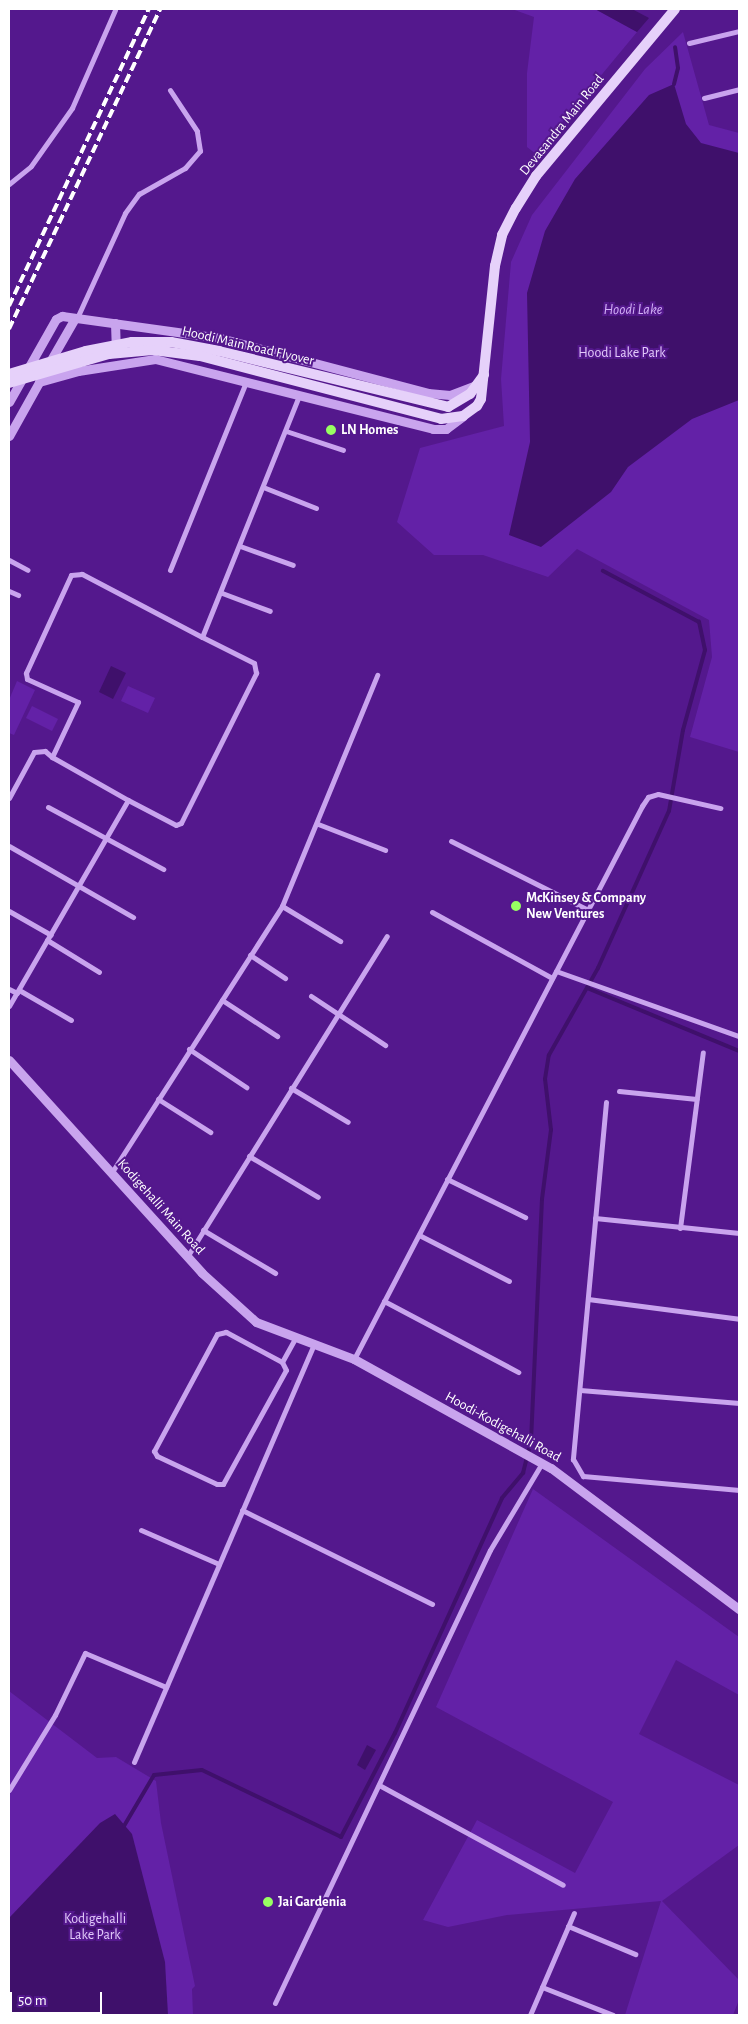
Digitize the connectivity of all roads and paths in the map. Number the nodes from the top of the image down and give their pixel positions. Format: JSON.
{"nodes":[{"id":1,"x":675,"y":9,"type":"edge"},
{"id":2,"x":115,"y":10,"type":"edge"},
{"id":3,"x":739,"y":30,"type":"edge"},
{"id":4,"x":689,"y":43,"type":"dead end"},
{"id":5,"x":739,"y":89,"type":"edge"},
{"id":6,"x":170,"y":90,"type":"dead end"},
{"id":7,"x":704,"y":98,"type":"dead end"},
{"id":8,"x":9,"y":184,"type":"edge"},
{"id":9,"x":76,"y":318,"type":"junction"},
{"id":10,"x":115,"y":322,"type":"junction"},
{"id":11,"x":116,"y":364,"type":"junction"},
{"id":12,"x":9,"y":374,"type":"edge"},
{"id":13,"x":484,"y":375,"type":"junction"},
{"id":14,"x":39,"y":382,"type":"junction"},
{"id":15,"x":246,"y":382,"type":"junction"},
{"id":16,"x":9,"y":383,"type":"edge"},
{"id":17,"x":472,"y":390,"type":"junction"},
{"id":18,"x":299,"y":396,"type":"junction"},
{"id":19,"x":9,"y":402,"type":"edge"},
{"id":20,"x":464,"y":416,"type":"junction"},
{"id":21,"x":286,"y":431,"type":"junction"},
{"id":22,"x":9,"y":436,"type":"edge"},
{"id":23,"x":343,"y":450,"type":"dead end"},
{"id":24,"x":263,"y":487,"type":"junction"},
{"id":25,"x":316,"y":508,"type":"dead end"},
{"id":26,"x":240,"y":546,"type":"junction"},
{"id":27,"x":9,"y":560,"type":"edge"},
{"id":28,"x":292,"y":565,"type":"dead end"},
{"id":29,"x":28,"y":570,"type":"dead end"},
{"id":30,"x":170,"y":570,"type":"dead end"},
{"id":31,"x":9,"y":591,"type":"edge"},
{"id":32,"x":222,"y":593,"type":"junction"},
{"id":33,"x":18,"y":596,"type":"dead end"},
{"id":34,"x":270,"y":611,"type":"dead end"},
{"id":35,"x":202,"y":637,"type":"junction"},
{"id":36,"x":377,"y":675,"type":"dead end"},
{"id":37,"x":52,"y":757,"type":"junction"},
{"id":38,"x":9,"y":798,"type":"edge"},
{"id":39,"x":128,"y":800,"type":"junction"},
{"id":40,"x":48,"y":807,"type":"dead end"},
{"id":41,"x":720,"y":808,"type":"dead end"},
{"id":42,"x":318,"y":824,"type":"junction"},
{"id":43,"x":105,"y":838,"type":"junction"},
{"id":44,"x":451,"y":840,"type":"dead end"},
{"id":45,"x":9,"y":846,"type":"edge"},
{"id":46,"x":385,"y":850,"type":"dead end"},
{"id":47,"x":163,"y":870,"type":"dead end"},
{"id":48,"x":78,"y":885,"type":"junction"},
{"id":49,"x":282,"y":906,"type":"junction"},
{"id":50,"x":588,"y":910,"type":"junction"},
{"id":51,"x":9,"y":911,"type":"edge"},
{"id":52,"x":432,"y":912,"type":"dead end"},
{"id":53,"x":133,"y":917,"type":"dead end"},
{"id":54,"x":51,"y":935,"type":"junction"},
{"id":55,"x":387,"y":936,"type":"dead end"},
{"id":56,"x":47,"y":940,"type":"junction"},
{"id":57,"x":340,"y":941,"type":"dead end"},
{"id":58,"x":250,"y":955,"type":"junction"},
{"id":59,"x":556,"y":971,"type":"junction"},
{"id":60,"x":99,"y":972,"type":"dead end"},
{"id":61,"x":285,"y":978,"type":"dead end"},
{"id":62,"x":552,"y":978,"type":"junction"},
{"id":63,"x":9,"y":989,"type":"edge"},
{"id":64,"x":18,"y":992,"type":"junction"},
{"id":65,"x":311,"y":996,"type":"dead end"},
{"id":66,"x":222,"y":1000,"type":"junction"},
{"id":67,"x":9,"y":1006,"type":"edge"},
{"id":68,"x":337,"y":1013,"type":"junction"},
{"id":69,"x":71,"y":1020,"type":"dead end"},
{"id":70,"x":276,"y":1036,"type":"dead end"},
{"id":71,"x":739,"y":1036,"type":"edge"},
{"id":72,"x":385,"y":1045,"type":"dead end"},
{"id":73,"x":189,"y":1049,"type":"junction"},
{"id":74,"x":703,"y":1052,"type":"dead end"},
{"id":75,"x":9,"y":1060,"type":"edge"},
{"id":76,"x":246,"y":1086,"type":"dead end"},
{"id":77,"x":291,"y":1088,"type":"junction"},
{"id":78,"x":619,"y":1091,"type":"dead end"},
{"id":79,"x":158,"y":1099,"type":"junction"},
{"id":80,"x":697,"y":1100,"type":"junction"},
{"id":81,"x":606,"y":1102,"type":"dead end"},
{"id":82,"x":348,"y":1122,"type":"dead end"},
{"id":83,"x":210,"y":1132,"type":"dead end"},
{"id":84,"x":249,"y":1156,"type":"junction"},
{"id":85,"x":112,"y":1172,"type":"junction"},
{"id":86,"x":447,"y":1179,"type":"junction"},
{"id":87,"x":318,"y":1196,"type":"dead end"},
{"id":88,"x":526,"y":1217,"type":"dead end"},
{"id":89,"x":595,"y":1218,"type":"junction"},
{"id":90,"x":680,"y":1228,"type":"junction"},
{"id":91,"x":204,"y":1230,"type":"junction"},
{"id":92,"x":739,"y":1233,"type":"edge"},
{"id":93,"x":418,"y":1235,"type":"junction"},
{"id":94,"x":187,"y":1257,"type":"junction"},
{"id":95,"x":275,"y":1273,"type":"dead end"},
{"id":96,"x":509,"y":1281,"type":"dead end"},
{"id":97,"x":588,"y":1300,"type":"junction"},
{"id":98,"x":384,"y":1301,"type":"junction"},
{"id":99,"x":739,"y":1318,"type":"edge"},
{"id":100,"x":295,"y":1339,"type":"junction"},
{"id":101,"x":313,"y":1346,"type":"junction"},
{"id":102,"x":354,"y":1359,"type":"junction"},
{"id":103,"x":282,"y":1362,"type":"junction"},
{"id":104,"x":518,"y":1372,"type":"dead end"},
{"id":105,"x":580,"y":1390,"type":"junction"},
{"id":106,"x":739,"y":1403,"type":"edge"},
{"id":107,"x":542,"y":1463,"type":"junction"},
{"id":108,"x":739,"y":1490,"type":"edge"},
{"id":109,"x":242,"y":1510,"type":"junction"},
{"id":110,"x":141,"y":1530,"type":"dead end"},
{"id":111,"x":219,"y":1564,"type":"junction"},
{"id":112,"x":432,"y":1604,"type":"dead end"},
{"id":113,"x":739,"y":1609,"type":"edge"},
{"id":114,"x":166,"y":1688,"type":"junction"},
{"id":115,"x":134,"y":1762,"type":"dead end"},
{"id":116,"x":378,"y":1785,"type":"junction"},
{"id":117,"x":9,"y":1790,"type":"edge"},
{"id":118,"x":562,"y":1885,"type":"dead end"},
{"id":119,"x":574,"y":1913,"type":"dead end"},
{"id":120,"x":568,"y":1926,"type":"junction"},
{"id":121,"x":635,"y":1954,"type":"dead end"},
{"id":122,"x":542,"y":1987,"type":"junction"},
{"id":123,"x":275,"y":2003,"type":"dead end"},
{"id":124,"x":530,"y":2015,"type":"edge"},
{"id":125,"x":613,"y":2015,"type":"edge"}],
"edges":[{"from":1,"to":13,"type":"main road","name":"Devasandra Main Road"},
{"from":2,"to":8,"type":"street"},
{"from":3,"to":4,"type":"street"},
{"from":5,"to":7,"type":"street"},
{"from":6,"to":9,"type":"street"},
{"from":9,"to":10,"type":"street"},
{"from":9,"to":14,"type":"street"},
{"from":9,"to":19,"type":"street"},
{"from":10,"to":11,"type":"street"},
{"from":10,"to":17,"type":"street"},
{"from":11,"to":14,"type":"street"},
{"from":11,"to":15,"type":"street"},
{"from":12,"to":17,"type":"main road","name":"Hoodi Main Road Flyover","bridge":true},
{"from":13,"to":17,"type":"main road"},
{"from":13,"to":20,"type":"main road","name":"Devasandra Main Road"},
{"from":14,"to":22,"type":"street"},
{"from":15,"to":18,"type":"street"},
{"from":15,"to":30,"type":"street"},
{"from":16,"to":20,"type":"main road","name":"Hoodi Main Road Flyover","bridge":true},
{"from":18,"to":20,"type":"street"},
{"from":18,"to":21,"type":"street"},
{"from":21,"to":23,"type":"street"},
{"from":21,"to":24,"type":"street"},
{"from":24,"to":25,"type":"street"},
{"from":24,"to":26,"type":"street"},
{"from":26,"to":28,"type":"street"},
{"from":26,"to":32,"type":"street"},
{"from":27,"to":29,"type":"street"},
{"from":31,"to":33,"type":"street"},
{"from":32,"to":34,"type":"street"},
{"from":32,"to":35,"type":"street"},
{"from":35,"to":37,"type":"street"},
{"from":35,"to":39,"type":"street"},
{"from":36,"to":42,"type":"street"},
{"from":37,"to":38,"type":"street"},
{"from":37,"to":39,"type":"street"},
{"from":39,"to":43,"type":"street"},
{"from":40,"to":43,"type":"street"},
{"from":41,"to":50,"type":"street"},
{"from":42,"to":46,"type":"street"},
{"from":42,"to":49,"type":"street"},
{"from":43,"to":47,"type":"street"},
{"from":43,"to":48,"type":"street"},
{"from":44,"to":50,"type":"street"},
{"from":45,"to":48,"type":"street"},
{"from":48,"to":53,"type":"street"},
{"from":48,"to":54,"type":"street"},
{"from":49,"to":57,"type":"street"},
{"from":49,"to":58,"type":"street"},
{"from":50,"to":59,"type":"street"},
{"from":51,"to":54,"type":"street"},
{"from":52,"to":62,"type":"street"},
{"from":54,"to":56,"type":"street"},
{"from":55,"to":68,"type":"street"},
{"from":56,"to":60,"type":"street"},
{"from":56,"to":64,"type":"street"},
{"from":58,"to":61,"type":"street"},
{"from":58,"to":66,"type":"street"},
{"from":59,"to":62,"type":"street"},
{"from":59,"to":71,"type":"street"},
{"from":62,"to":86,"type":"street"},
{"from":63,"to":64,"type":"street"},
{"from":64,"to":67,"type":"street"},
{"from":64,"to":69,"type":"street"},
{"from":65,"to":68,"type":"street"},
{"from":66,"to":70,"type":"street"},
{"from":66,"to":73,"type":"street"},
{"from":68,"to":72,"type":"street"},
{"from":68,"to":77,"type":"street"},
{"from":73,"to":76,"type":"street"},
{"from":73,"to":79,"type":"street"},
{"from":74,"to":80,"type":"street"},
{"from":75,"to":85,"type":"street","name":"Kodigehalli Main Road"},
{"from":77,"to":82,"type":"street"},
{"from":77,"to":84,"type":"street"},
{"from":78,"to":80,"type":"street"},
{"from":79,"to":83,"type":"street"},
{"from":79,"to":85,"type":"street"},
{"from":80,"to":90,"type":"street"},
{"from":81,"to":89,"type":"street"},
{"from":84,"to":87,"type":"street"},
{"from":84,"to":91,"type":"street"},
{"from":85,"to":94,"type":"street","name":"Kodigehalli Main Road"},
{"from":86,"to":88,"type":"street"},
{"from":86,"to":93,"type":"street"},
{"from":89,"to":90,"type":"street"},
{"from":89,"to":97,"type":"street"},
{"from":90,"to":92,"type":"street"},
{"from":91,"to":94,"type":"street"},
{"from":91,"to":95,"type":"street"},
{"from":93,"to":96,"type":"street"},
{"from":93,"to":98,"type":"street"},
{"from":94,"to":100,"type":"street","name":"Kodigehalli Main Road"},
{"from":97,"to":99,"type":"street"},
{"from":97,"to":105,"type":"street"},
{"from":98,"to":102,"type":"street"},
{"from":98,"to":104,"type":"street"},
{"from":100,"to":101,"type":"street","name":"Kodigehalli Main Road"},
{"from":100,"to":103,"type":"street"},
{"from":101,"to":102,"type":"street","name":"Hoodi-Kodigehalli Road"},
{"from":101,"to":109,"type":"street"},
{"from":102,"to":107,"type":"street","name":"Hoodi-Kodigehalli Road"},
{"from":103,"to":103,"type":"street"},
{"from":105,"to":106,"type":"street"},
{"from":105,"to":108,"type":"street"},
{"from":107,"to":113,"type":"street","name":"Hoodi-Kodigehalli Road"},
{"from":107,"to":116,"type":"street"},
{"from":109,"to":111,"type":"street"},
{"from":109,"to":112,"type":"street"},
{"from":110,"to":111,"type":"street"},
{"from":111,"to":114,"type":"street"},
{"from":114,"to":115,"type":"street"},
{"from":114,"to":117,"type":"street"},
{"from":116,"to":118,"type":"street"},
{"from":116,"to":123,"type":"street"},
{"from":119,"to":120,"type":"street"},
{"from":120,"to":121,"type":"street"},
{"from":120,"to":122,"type":"street"},
{"from":122,"to":124,"type":"street"},
{"from":122,"to":125,"type":"street"}]}
